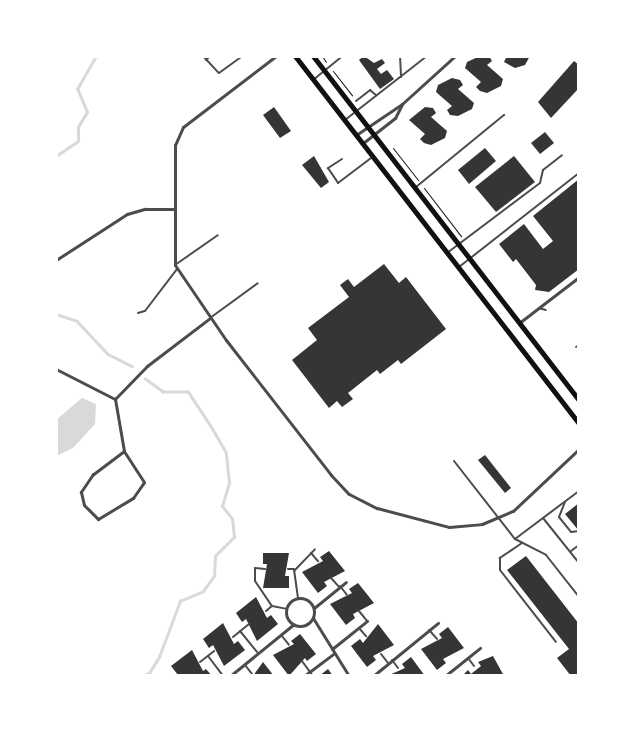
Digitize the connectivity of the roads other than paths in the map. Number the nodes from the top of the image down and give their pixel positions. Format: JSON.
{"nodes":[{"id":1,"x":203,"y":56,"type":"edge"},
{"id":2,"x":210,"y":56,"type":"edge"},
{"id":3,"x":242,"y":56,"type":"edge"},
{"id":4,"x":276,"y":56,"type":"edge"},
{"id":5,"x":296,"y":56,"type":"edge"},
{"id":6,"x":313,"y":56,"type":"edge"},
{"id":7,"x":343,"y":56,"type":"edge"},
{"id":8,"x":400,"y":56,"type":"edge"},
{"id":9,"x":427,"y":56,"type":"edge"},
{"id":10,"x":454,"y":56,"type":"edge"},
{"id":11,"x":206,"y":60,"type":"junction"},
{"id":12,"x":324,"y":71,"type":"junction"},
{"id":13,"x":401,"y":77,"type":"junction"},
{"id":14,"x":314,"y":80,"type":"junction"},
{"id":15,"x":377,"y":96,"type":"junction"},
{"id":16,"x":356,"y":101,"type":"road end"},
{"id":17,"x":402,"y":104,"type":"junction"},
{"id":18,"x":356,"y":112,"type":"junction"},
{"id":19,"x":504,"y":116,"type":"dead end"},
{"id":20,"x":345,"y":120,"type":"junction"},
{"id":21,"x":367,"y":127,"type":"junction"},
{"id":22,"x":356,"y":135,"type":"junction"},
{"id":23,"x":373,"y":135,"type":"junction"},
{"id":24,"x":363,"y":143,"type":"junction"},
{"id":25,"x":562,"y":154,"type":"dead end"},
{"id":26,"x":373,"y":157,"type":"junction"},
{"id":27,"x":342,"y":159,"type":"dead end"},
{"id":28,"x":579,"y":173,"type":"edge"},
{"id":29,"x":414,"y":189,"type":"junction"},
{"id":30,"x":173,"y":209,"type":"junction"},
{"id":31,"x":218,"y":235,"type":"dead end"},
{"id":32,"x":458,"y":246,"type":"junction"},
{"id":33,"x":447,"y":253,"type":"junction"},
{"id":34,"x":469,"y":259,"type":"junction"},
{"id":35,"x":56,"y":260,"type":"edge"},
{"id":36,"x":176,"y":267,"type":"junction"},
{"id":37,"x":458,"y":267,"type":"junction"},
{"id":38,"x":579,"y":277,"type":"edge"},
{"id":39,"x":258,"y":284,"type":"dead end"},
{"id":40,"x":538,"y":308,"type":"junction"},
{"id":41,"x":546,"y":310,"type":"dead end"},
{"id":42,"x":138,"y":313,"type":"dead end"},
{"id":43,"x":210,"y":318,"type":"junction"},
{"id":44,"x":518,"y":323,"type":"junction"},
{"id":45,"x":579,"y":345,"type":"edge"},
{"id":46,"x":576,"y":347,"type":"dead end"},
{"id":47,"x":56,"y":369,"type":"edge"},
{"id":48,"x":115,"y":399,"type":"junction"},
{"id":49,"x":579,"y":400,"type":"edge"},
{"id":50,"x":579,"y":424,"type":"edge"},
{"id":51,"x":579,"y":449,"type":"edge"},
{"id":52,"x":124,"y":451,"type":"junction"},
{"id":53,"x":454,"y":461,"type":"dead end"},
{"id":54,"x":579,"y":491,"type":"edge"},
{"id":55,"x":568,"y":499,"type":"junction"},
{"id":56,"x":543,"y":518,"type":"junction"},
{"id":57,"x":499,"y":519,"type":"junction"},
{"id":58,"x":579,"y":532,"type":"edge"},
{"id":59,"x":515,"y":539,"type":"junction"},
{"id":60,"x":522,"y":543,"type":"junction"},
{"id":61,"x":579,"y":545,"type":"edge"},
{"id":62,"x":315,"y":549,"type":"dead end"},
{"id":63,"x":570,"y":552,"type":"junction"},
{"id":64,"x":311,"y":553,"type":"junction"},
{"id":65,"x":318,"y":561,"type":"dead end"},
{"id":66,"x":579,"y":563,"type":"edge"},
{"id":67,"x":265,"y":569,"type":"dead end"},
{"id":68,"x":288,"y":569,"type":"dead end"},
{"id":69,"x":294,"y":569,"type":"junction"},
{"id":70,"x":331,"y":578,"type":"dead end"},
{"id":71,"x":346,"y":582,"type":"dead end"},
{"id":72,"x":340,"y":587,"type":"junction"},
{"id":73,"x":347,"y":595,"type":"dead end"},
{"id":74,"x":579,"y":597,"type":"edge"},
{"id":75,"x":298,"y":598,"type":"junction"},
{"id":76,"x":272,"y":606,"type":"junction"},
{"id":77,"x":314,"y":608,"type":"junction"},
{"id":78,"x":287,"y":609,"type":"junction"},
{"id":79,"x":266,"y":610,"type":"dead end"},
{"id":80,"x":359,"y":611,"type":"dead end"},
{"id":81,"x":313,"y":618,"type":"junction"},
{"id":82,"x":367,"y":622,"type":"joint"},
{"id":83,"x":438,"y":623,"type":"dead end"},
{"id":84,"x":248,"y":624,"type":"dead end"},
{"id":85,"x":294,"y":624,"type":"junction"},
{"id":86,"x":359,"y":628,"type":"junction"},
{"id":87,"x":430,"y":630,"type":"junction"},
{"id":88,"x":240,"y":631,"type":"junction"},
{"id":89,"x":233,"y":636,"type":"dead end"},
{"id":90,"x":282,"y":636,"type":"junction"},
{"id":91,"x":366,"y":636,"type":"dead end"},
{"id":92,"x":437,"y":639,"type":"dead end"},
{"id":93,"x":556,"y":642,"type":"dead end"},
{"id":94,"x":289,"y":645,"type":"dead end"},
{"id":95,"x":480,"y":648,"type":"dead end"},
{"id":96,"x":214,"y":651,"type":"dead end"},
{"id":97,"x":333,"y":651,"type":"junction"},
{"id":98,"x":258,"y":654,"type":"junction"},
{"id":99,"x":381,"y":654,"type":"dead end"},
{"id":100,"x":208,"y":656,"type":"junction"},
{"id":101,"x":468,"y":658,"type":"junction"},
{"id":102,"x":392,"y":660,"type":"junction"},
{"id":103,"x":302,"y":661,"type":"dead end"},
{"id":104,"x":200,"y":662,"type":"dead end"},
{"id":105,"x":388,"y":663,"type":"junction"},
{"id":106,"x":245,"y":664,"type":"junction"},
{"id":107,"x":474,"y":666,"type":"dead end"},
{"id":108,"x":398,"y":668,"type":"dead end"},
{"id":109,"x":310,"y":671,"type":"junction"},
{"id":110,"x":252,"y":674,"type":"dead end"},
{"id":111,"x":223,"y":676,"type":"edge"},
{"id":112,"x":230,"y":676,"type":"edge"},
{"id":113,"x":304,"y":676,"type":"edge"},
{"id":114,"x":313,"y":676,"type":"edge"},
{"id":115,"x":349,"y":676,"type":"edge"},
{"id":116,"x":373,"y":676,"type":"edge"},
{"id":117,"x":445,"y":676,"type":"edge"}],
"edges":[{"from":1,"to":11,"type":"lane"},
{"from":2,"to":11,"type":"lane"},
{"from":3,"to":11,"type":"lane"},
{"from":4,"to":30,"type":"street"},
{"from":5,"to":14,"type":"main road"},
{"from":6,"to":12,"type":"main road"},
{"from":7,"to":12,"type":"lane"},
{"from":8,"to":13,"type":"lane"},
{"from":9,"to":13,"type":"lane"},
{"from":10,"to":17,"type":"street"},
{"from":12,"to":14,"type":"lane"},
{"from":12,"to":18,"type":"main road"},
{"from":13,"to":15,"type":"lane"},
{"from":14,"to":20,"type":"main road"},
{"from":15,"to":16,"type":"lane"},
{"from":15,"to":18,"type":"lane"},
{"from":17,"to":21,"type":"street"},
{"from":17,"to":23,"type":"street"},
{"from":18,"to":20,"type":"lane"},
{"from":18,"to":21,"type":"main road"},
{"from":19,"to":29,"type":"lane"},
{"from":20,"to":22,"type":"main road"},
{"from":21,"to":22,"type":"street"},
{"from":21,"to":23,"type":"main road"},
{"from":22,"to":24,"type":"main road"},
{"from":23,"to":24,"type":"street"},
{"from":23,"to":29,"type":"main road"},
{"from":24,"to":26,"type":"main road"},
{"from":25,"to":32,"type":"lane"},
{"from":26,"to":27,"type":"lane"},
{"from":26,"to":33,"type":"main road"},
{"from":28,"to":34,"type":"lane"},
{"from":29,"to":32,"type":"main road"},
{"from":30,"to":35,"type":"street"},
{"from":30,"to":36,"type":"street"},
{"from":31,"to":36,"type":"lane"},
{"from":32,"to":33,"type":"lane"},
{"from":32,"to":34,"type":"main road"},
{"from":33,"to":37,"type":"main road"},
{"from":34,"to":37,"type":"lane"},
{"from":34,"to":44,"type":"main road"},
{"from":36,"to":42,"type":"lane"},
{"from":36,"to":43,"type":"street"},
{"from":37,"to":50,"type":"main road"},
{"from":38,"to":40,"type":"street"},
{"from":39,"to":43,"type":"lane"},
{"from":40,"to":41,"type":"lane"},
{"from":40,"to":44,"type":"street"},
{"from":43,"to":48,"type":"street"},
{"from":43,"to":57,"type":"street"},
{"from":44,"to":49,"type":"main road"},
{"from":45,"to":46,"type":"lane"},
{"from":47,"to":48,"type":"street"},
{"from":48,"to":52,"type":"street"},
{"from":51,"to":57,"type":"street"},
{"from":52,"to":52,"type":"street"},
{"from":53,"to":57,"type":"lane"},
{"from":54,"to":55,"type":"lane"},
{"from":55,"to":56,"type":"lane"},
{"from":55,"to":58,"type":"lane"},
{"from":56,"to":59,"type":"lane"},
{"from":56,"to":63,"type":"lane"},
{"from":57,"to":59,"type":"lane"},
{"from":59,"to":60,"type":"lane"},
{"from":60,"to":74,"type":"lane"},
{"from":60,"to":93,"type":"lane"},
{"from":61,"to":63,"type":"lane"},
{"from":62,"to":64,"type":"lane"},
{"from":63,"to":66,"type":"lane"},
{"from":64,"to":65,"type":"lane"},
{"from":64,"to":69,"type":"lane"},
{"from":67,"to":76,"type":"lane"},
{"from":68,"to":69,"type":"lane"},
{"from":69,"to":75,"type":"lane"},
{"from":70,"to":72,"type":"lane"},
{"from":71,"to":72,"type":"street"},
{"from":72,"to":73,"type":"lane"},
{"from":72,"to":77,"type":"street"},
{"from":75,"to":77,"type":"street"},
{"from":75,"to":78,"type":"street"},
{"from":76,"to":78,"type":"lane"},
{"from":76,"to":79,"type":"lane"},
{"from":77,"to":81,"type":"street"},
{"from":78,"to":85,"type":"street"},
{"from":80,"to":82,"type":"lane"},
{"from":81,"to":85,"type":"street"},
{"from":81,"to":97,"type":"street"},
{"from":82,"to":86,"type":"street"},
{"from":83,"to":87,"type":"street"},
{"from":84,"to":88,"type":"lane"},
{"from":85,"to":90,"type":"street"},
{"from":86,"to":91,"type":"lane"},
{"from":86,"to":97,"type":"street"},
{"from":87,"to":92,"type":"lane"},
{"from":87,"to":102,"type":"street"},
{"from":88,"to":89,"type":"lane"},
{"from":88,"to":98,"type":"lane"},
{"from":90,"to":94,"type":"lane"},
{"from":90,"to":98,"type":"street"},
{"from":95,"to":101,"type":"street"},
{"from":96,"to":100,"type":"lane"},
{"from":97,"to":109,"type":"street"},
{"from":97,"to":115,"type":"street"},
{"from":98,"to":106,"type":"street"},
{"from":99,"to":105,"type":"lane"},
{"from":100,"to":104,"type":"lane"},
{"from":100,"to":111,"type":"lane"},
{"from":101,"to":107,"type":"lane"},
{"from":101,"to":117,"type":"street"},
{"from":102,"to":105,"type":"street"},
{"from":102,"to":108,"type":"lane"},
{"from":103,"to":109,"type":"lane"},
{"from":105,"to":116,"type":"street"},
{"from":106,"to":110,"type":"lane"},
{"from":106,"to":112,"type":"street"},
{"from":109,"to":113,"type":"street"},
{"from":109,"to":114,"type":"lane"}]}
